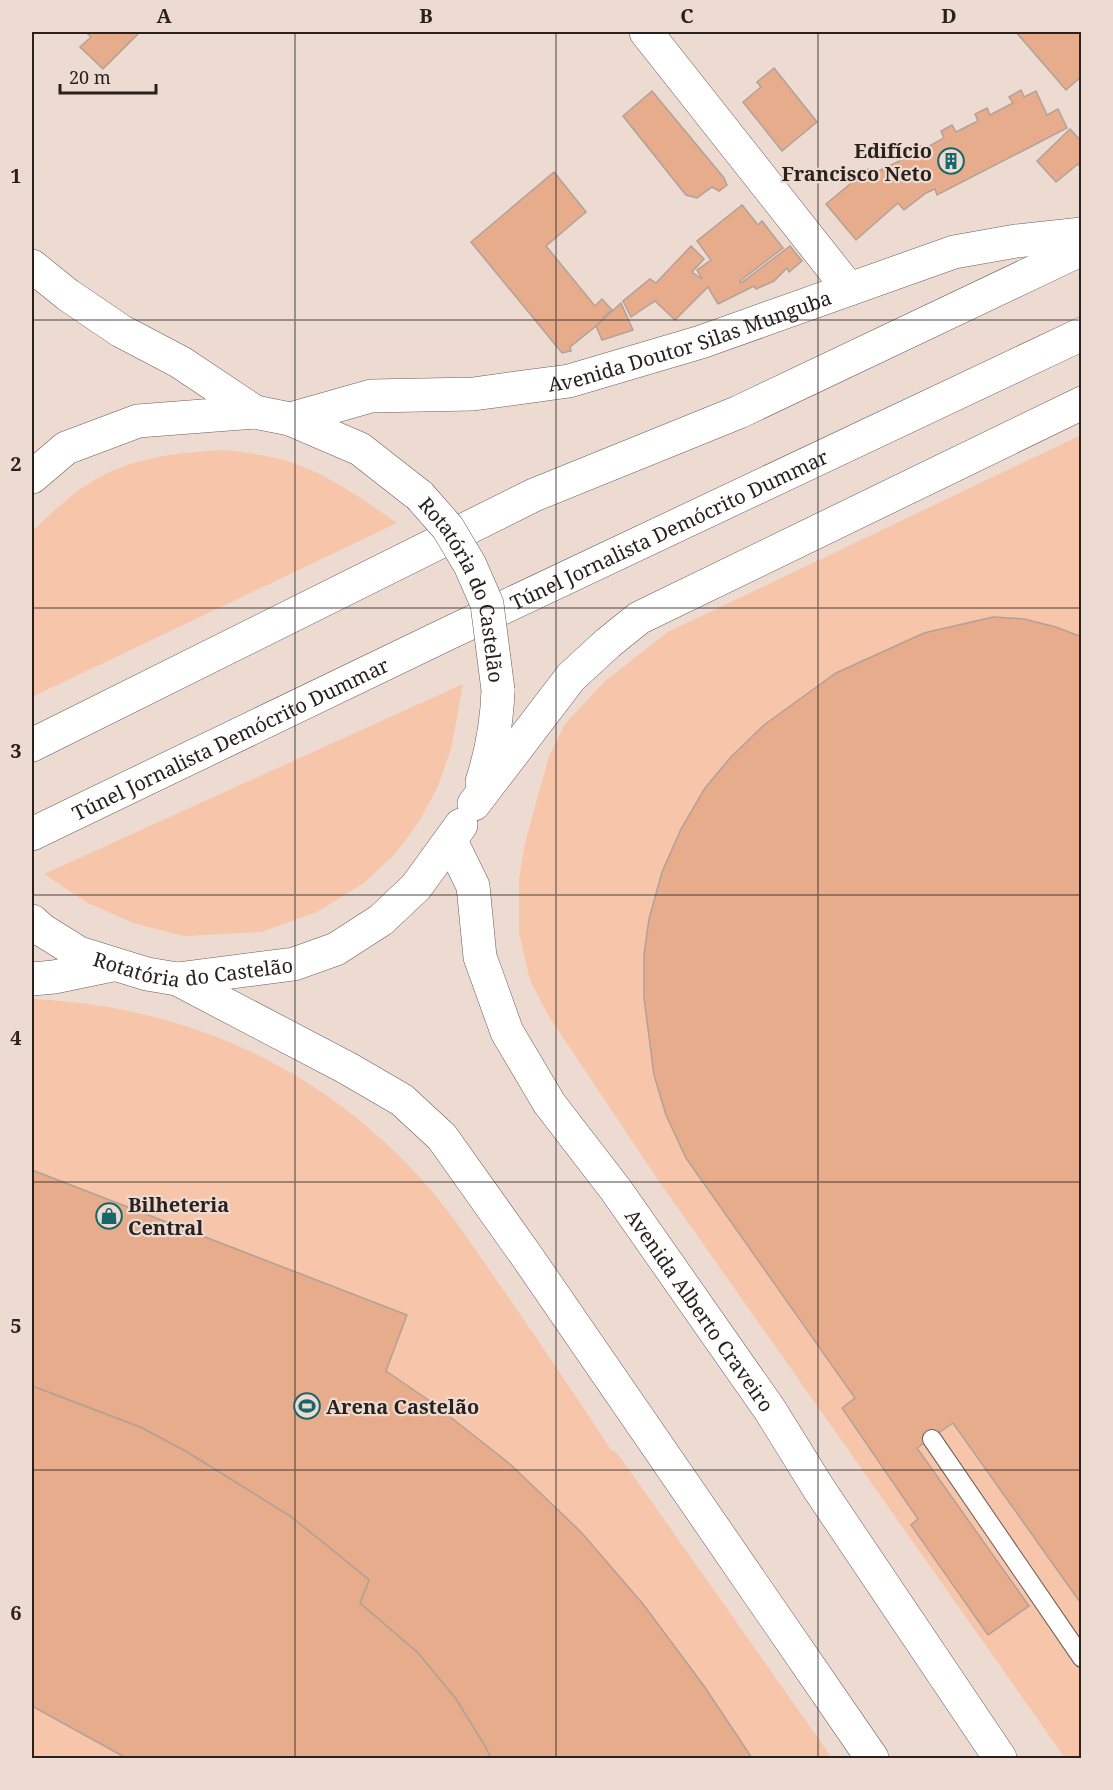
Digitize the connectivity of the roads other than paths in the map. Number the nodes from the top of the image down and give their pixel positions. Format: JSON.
{"nodes":[{"id":1,"x":646,"y":32,"type":"edge"},
{"id":2,"x":1082,"y":234,"type":"edge"},
{"id":3,"x":1082,"y":249,"type":"edge"},
{"id":4,"x":32,"y":266,"type":"edge"},
{"id":5,"x":849,"y":290,"type":"junction"},
{"id":6,"x":1082,"y":334,"type":"edge"},
{"id":7,"x":1082,"y":404,"type":"edge"},
{"id":8,"x":255,"y":412,"type":"junction"},
{"id":9,"x":290,"y":419,"type":"junction"},
{"id":10,"x":32,"y":477,"type":"edge"},
{"id":11,"x":32,"y":745,"type":"edge"},
{"id":12,"x":474,"y":804,"type":"junction"},
{"id":13,"x":32,"y":834,"type":"edge"},
{"id":14,"x":451,"y":841,"type":"junction"},
{"id":15,"x":37,"y":926,"type":"edge"},
{"id":16,"x":113,"y":964,"type":"junction"},
{"id":17,"x":32,"y":979,"type":"edge"},
{"id":18,"x":177,"y":979,"type":"junction"},
{"id":19,"x":932,"y":1439,"type":"dead end"},
{"id":20,"x":1082,"y":1658,"type":"edge"},
{"id":21,"x":872,"y":1758,"type":"edge"},
{"id":22,"x":1000,"y":1758,"type":"edge"}],
"edges":[{"from":1,"to":5,"type":"main road"},
{"from":2,"to":5,"type":"main road","name":"Avenida Doutor Silas Munguba"},
{"from":3,"to":11,"type":"main road"},
{"from":4,"to":8,"type":"main road"},
{"from":5,"to":9,"type":"main road","name":"Avenida Doutor Silas Munguba"},
{"from":6,"to":13,"type":"main road","name":"Túnel Jornalista Demócrito Dummar"},
{"from":7,"to":12,"type":"main road"},
{"from":8,"to":9,"type":"main road","name":"Rotatória do Castelão"},
{"from":8,"to":10,"type":"main road","name":"Rotatória do Castelão"},
{"from":9,"to":12,"type":"main road","name":"Rotatória do Castelão","bridge":true},
{"from":12,"to":14,"type":"main road","name":"Rotatória do Castelão"},
{"from":14,"to":18,"type":"main road","name":"Rotatória do Castelão"},
{"from":14,"to":22,"type":"main road","name":"Avenida Alberto Craveiro"},
{"from":15,"to":16,"type":"main road","name":"Rotatória do Castelão"},
{"from":16,"to":17,"type":"main road"},
{"from":16,"to":18,"type":"main road","name":"Rotatória do Castelão"},
{"from":18,"to":21,"type":"main road"},
{"from":19,"to":20,"type":"lane"}]}
